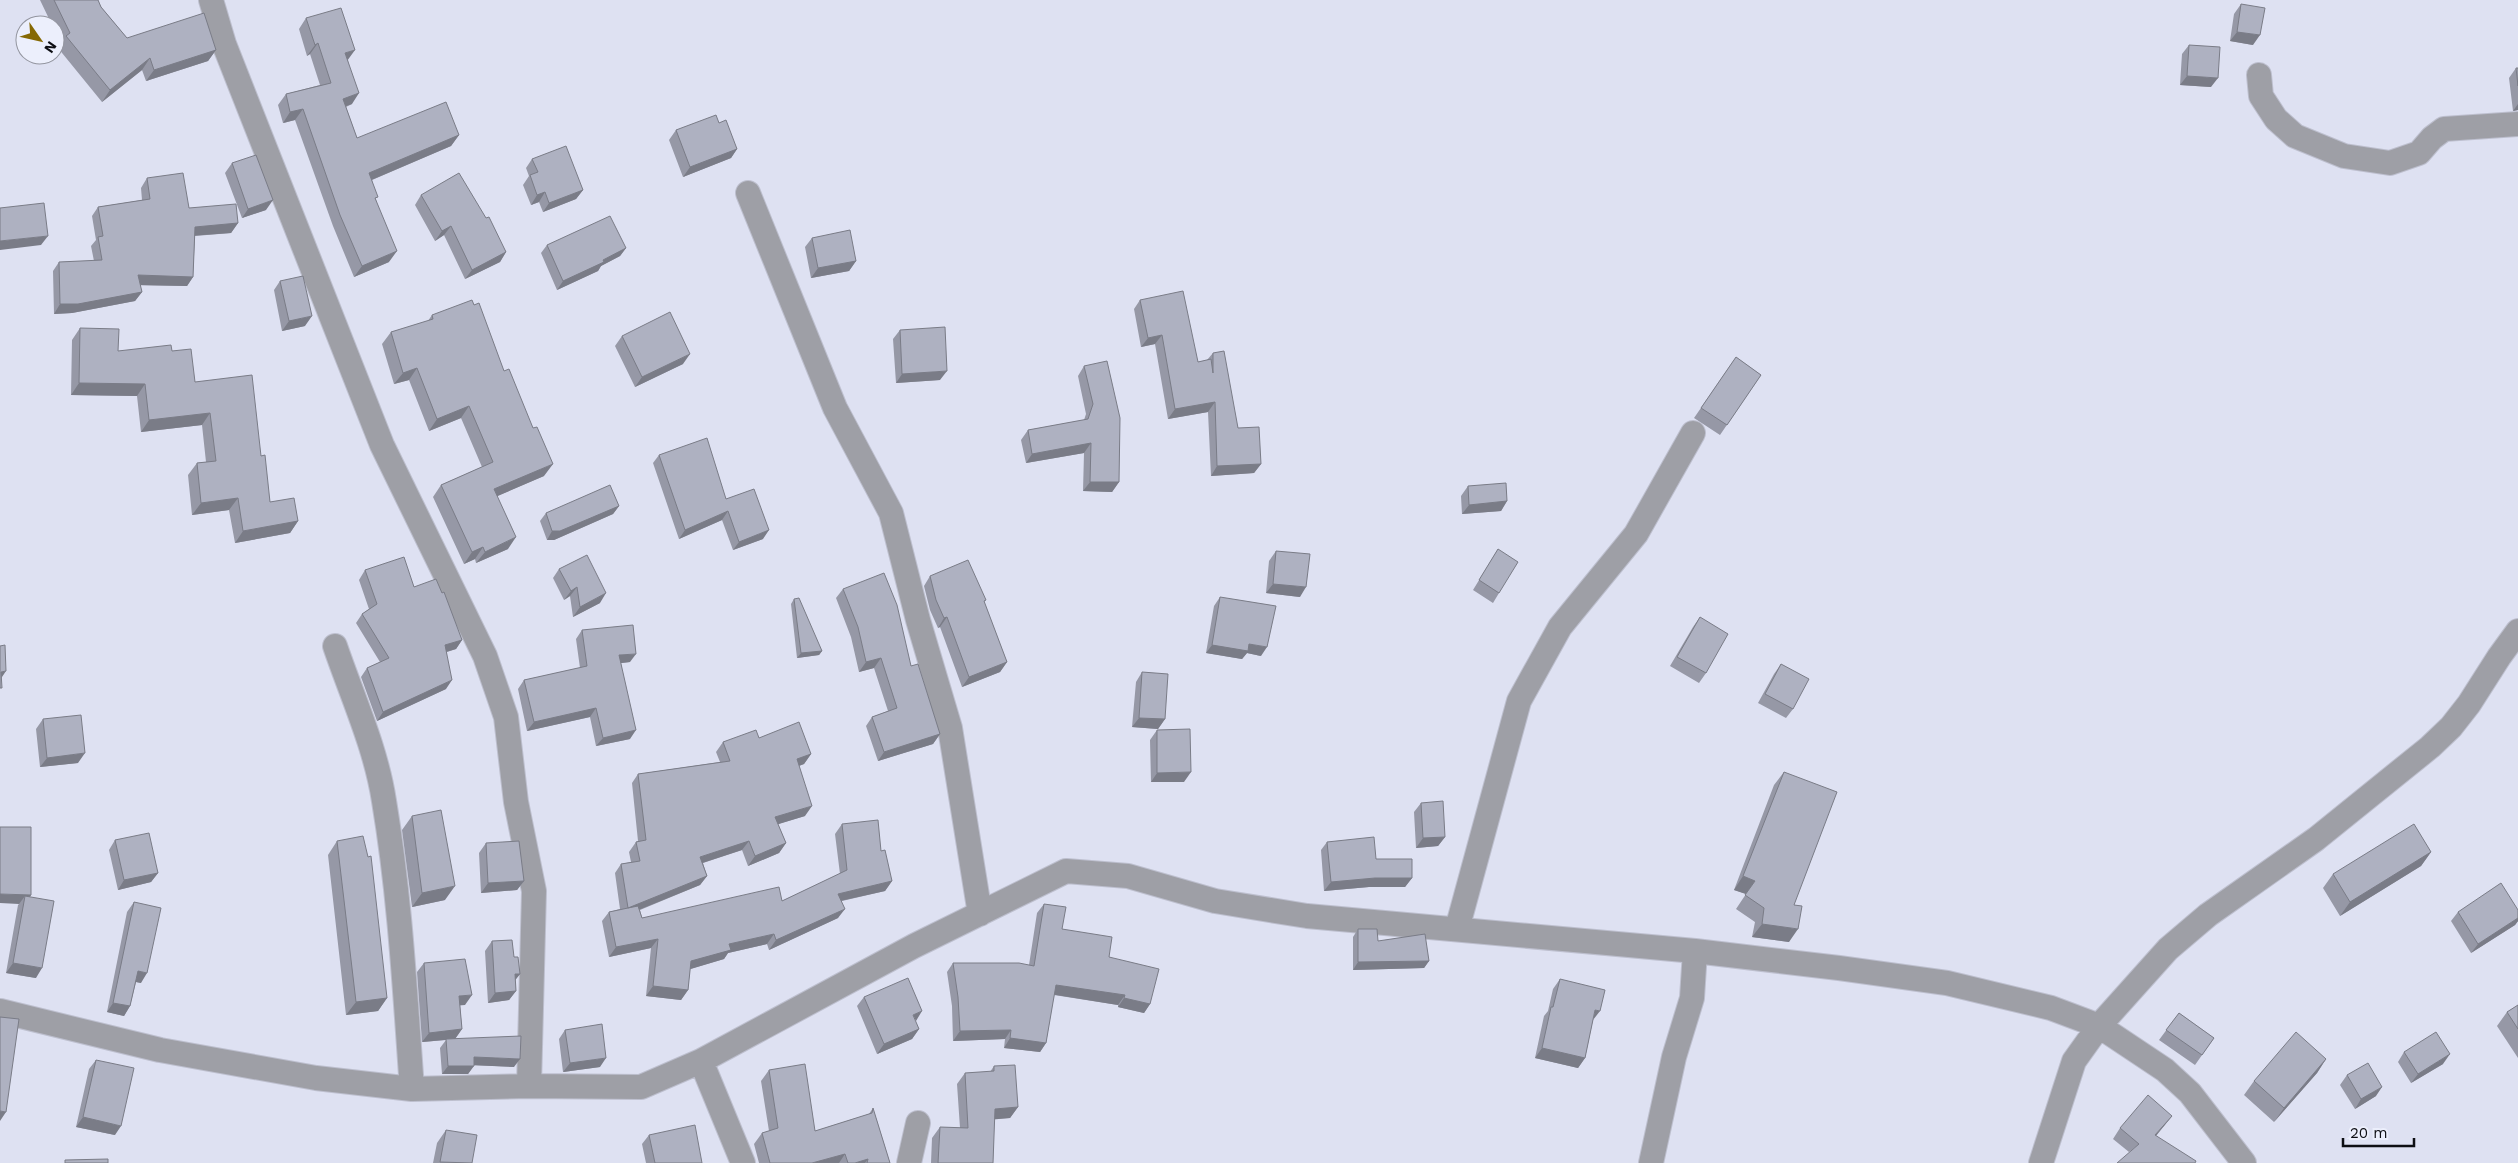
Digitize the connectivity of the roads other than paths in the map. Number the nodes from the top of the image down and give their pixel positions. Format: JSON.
{"nodes":[{"id":1,"x":211,"y":0,"type":"edge"},
{"id":2,"x":2259,"y":75,"type":"dead end"},
{"id":3,"x":2518,"y":124,"type":"edge"},
{"id":4,"x":748,"y":193,"type":"dead end"},
{"id":5,"x":1694,"y":434,"type":"dead end"},
{"id":6,"x":2518,"y":631,"type":"edge"},
{"id":7,"x":334,"y":646,"type":"dead end"},
{"id":8,"x":980,"y":914,"type":"junction"},
{"id":9,"x":1457,"y":929,"type":"junction"},
{"id":10,"x":1696,"y":951,"type":"junction"},
{"id":11,"x":0,"y":1011,"type":"edge"},
{"id":12,"x":2099,"y":1026,"type":"junction"},
{"id":13,"x":701,"y":1061,"type":"junction"},
{"id":14,"x":529,"y":1086,"type":"junction"},
{"id":15,"x":412,"y":1089,"type":"junction"},
{"id":16,"x":918,"y":1123,"type":"dead end"},
{"id":17,"x":743,"y":1163,"type":"edge"},
{"id":18,"x":909,"y":1163,"type":"edge"},
{"id":19,"x":1651,"y":1163,"type":"edge"},
{"id":20,"x":2041,"y":1163,"type":"edge"},
{"id":21,"x":2244,"y":1163,"type":"edge"}],
"edges":[{"from":1,"to":14,"type":"street"},
{"from":2,"to":3,"type":"street"},
{"from":4,"to":8,"type":"street"},
{"from":5,"to":9,"type":"street"},
{"from":6,"to":12,"type":"street"},
{"from":7,"to":15,"type":"street"},
{"from":8,"to":9,"type":"street"},
{"from":8,"to":13,"type":"street"},
{"from":9,"to":10,"type":"street"},
{"from":10,"to":12,"type":"street"},
{"from":10,"to":19,"type":"street"},
{"from":11,"to":15,"type":"street"},
{"from":12,"to":20,"type":"street"},
{"from":12,"to":21,"type":"street"},
{"from":13,"to":14,"type":"street"},
{"from":13,"to":17,"type":"street"},
{"from":14,"to":15,"type":"street"},
{"from":16,"to":18,"type":"street"}]}
